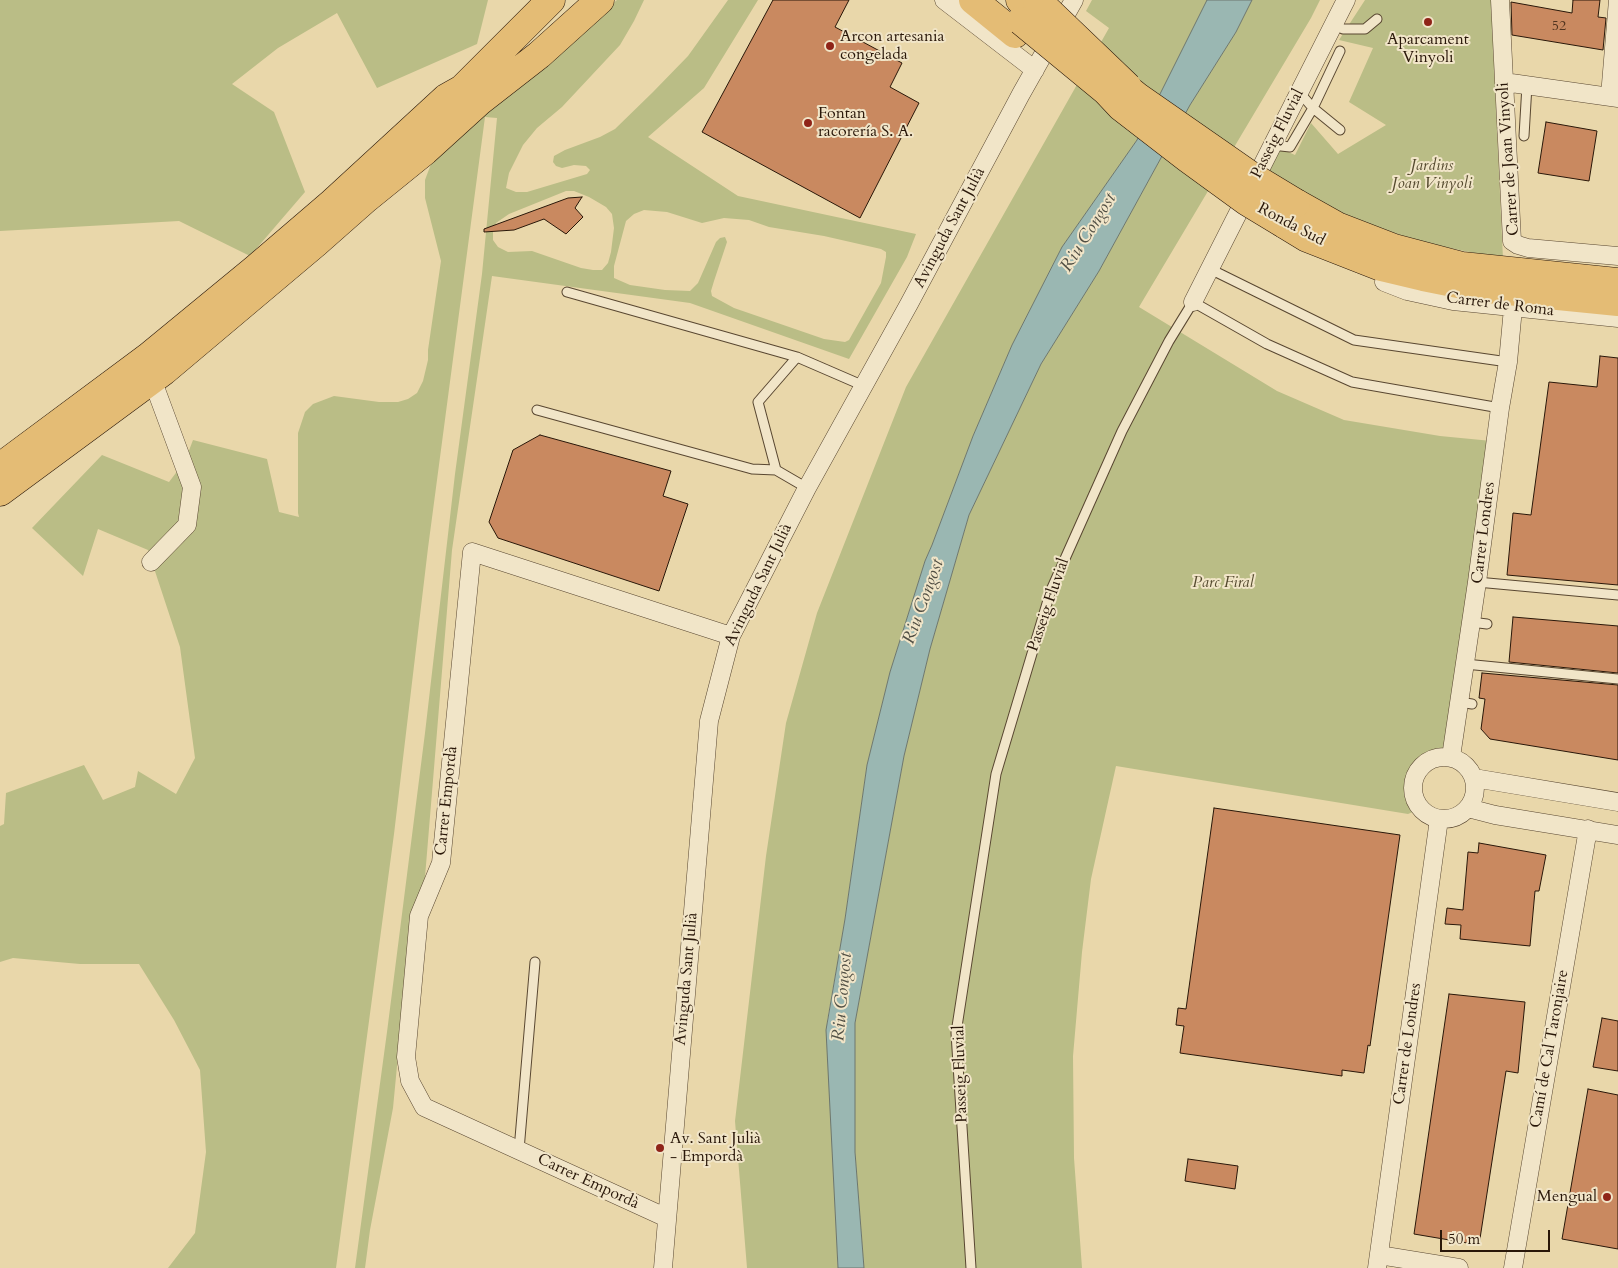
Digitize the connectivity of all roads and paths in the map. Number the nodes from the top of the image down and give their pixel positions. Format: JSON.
{"nodes":[{"id":1,"x":532,"y":0,"type":"edge"},
{"id":2,"x":551,"y":0,"type":"edge"},
{"id":3,"x":573,"y":0,"type":"edge"},
{"id":4,"x":600,"y":0,"type":"edge"},
{"id":5,"x":944,"y":0,"type":"edge"},
{"id":6,"x":973,"y":0,"type":"edge"},
{"id":7,"x":997,"y":0,"type":"edge"},
{"id":8,"x":1074,"y":0,"type":"edge"},
{"id":9,"x":1346,"y":0,"type":"edge"},
{"id":10,"x":1500,"y":0,"type":"edge"},
{"id":11,"x":1618,"y":0,"type":"edge"},
{"id":12,"x":1024,"y":13,"type":"edge"},
{"id":13,"x":1377,"y":19,"type":"dead end"},
{"id":14,"x":1333,"y":24,"type":"junction"},
{"id":15,"x":1340,"y":51,"type":"dead end"},
{"id":16,"x":1035,"y":70,"type":"junction"},
{"id":17,"x":1504,"y":82,"type":"junction"},
{"id":18,"x":1527,"y":85,"type":"junction"},
{"id":19,"x":1299,"y":92,"type":"junction"},
{"id":20,"x":1614,"y":97,"type":"edge"},
{"id":21,"x":446,"y":98,"type":"junction"},
{"id":22,"x":1129,"y":102,"type":"junction"},
{"id":23,"x":1313,"y":108,"type":"junction"},
{"id":24,"x":1340,"y":130,"type":"dead end"},
{"id":25,"x":1524,"y":136,"type":"dead end"},
{"id":26,"x":1272,"y":145,"type":"junction"},
{"id":27,"x":366,"y":198,"type":"junction"},
{"id":28,"x":1290,"y":214,"type":"junction"},
{"id":29,"x":1307,"y":238,"type":"junction"},
{"id":30,"x":1618,"y":256,"type":"edge"},
{"id":31,"x":1210,"y":269,"type":"junction"},
{"id":32,"x":1384,"y":282,"type":"joint"},
{"id":33,"x":1618,"y":282,"type":"edge"},
{"id":34,"x":567,"y":292,"type":"dead end"},
{"id":35,"x":1193,"y":302,"type":"junction"},
{"id":36,"x":1618,"y":302,"type":"edge"},
{"id":37,"x":1513,"y":308,"type":"junction"},
{"id":38,"x":1618,"y":318,"type":"edge"},
{"id":39,"x":797,"y":357,"type":"junction"},
{"id":40,"x":1508,"y":362,"type":"junction"},
{"id":41,"x":152,"y":379,"type":"junction"},
{"id":42,"x":864,"y":386,"type":"junction"},
{"id":43,"x":1500,"y":408,"type":"junction"},
{"id":44,"x":537,"y":410,"type":"dead end"},
{"id":45,"x":0,"y":467,"type":"edge"},
{"id":46,"x":776,"y":470,"type":"junction"},
{"id":47,"x":807,"y":488,"type":"junction"},
{"id":48,"x":0,"y":492,"type":"edge"},
{"id":49,"x":151,"y":562,"type":"dead end"},
{"id":50,"x":1477,"y":582,"type":"junction"},
{"id":51,"x":1618,"y":595,"type":"edge"},
{"id":52,"x":731,"y":636,"type":"junction"},
{"id":53,"x":1465,"y":664,"type":"junction"},
{"id":54,"x":1618,"y":679,"type":"edge"},
{"id":55,"x":1451,"y":757,"type":"junction"},
{"id":56,"x":1474,"y":778,"type":"junction"},
{"id":57,"x":1618,"y":802,"type":"edge"},
{"id":58,"x":1468,"y":808,"type":"junction"},
{"id":59,"x":1439,"y":819,"type":"junction"},
{"id":60,"x":1588,"y":829,"type":"junction"},
{"id":61,"x":1618,"y":834,"type":"edge"},
{"id":62,"x":535,"y":962,"type":"dead end"},
{"id":63,"x":519,"y":1150,"type":"junction"},
{"id":64,"x":667,"y":1218,"type":"junction"},
{"id":65,"x":1378,"y":1262,"type":"edge"},
{"id":66,"x":663,"y":1268,"type":"edge"},
{"id":67,"x":971,"y":1268,"type":"edge"},
{"id":68,"x":1459,"y":1268,"type":"edge"},
{"id":69,"x":1513,"y":1268,"type":"edge"}],
"edges":[{"from":1,"to":21,"type":"highway"},
{"from":2,"to":21,"type":"highway"},
{"from":3,"to":27,"type":"highway"},
{"from":4,"to":27,"type":"highway"},
{"from":5,"to":16,"type":"street"},
{"from":6,"to":12,"type":"highway"},
{"from":7,"to":12,"type":"highway"},
{"from":8,"to":16,"type":"street","name":"Avinguda Sant Julià"},
{"from":9,"to":14,"type":"street","name":"Passeig Fluvial"},
{"from":10,"to":17,"type":"street","name":"Carrer de Joan Vinyoli"},
{"from":11,"to":20,"type":"street"},
{"from":12,"to":22,"type":"highway","bridge":true},
{"from":12,"to":22,"type":"highway"},
{"from":13,"to":14,"type":"lane"},
{"from":14,"to":19,"type":"street","name":"Passeig Fluvial"},
{"from":15,"to":23,"type":"lane"},
{"from":16,"to":42,"type":"street","name":"Avinguda Sant Julià"},
{"from":17,"to":18,"type":"street"},
{"from":17,"to":30,"type":"street","name":"Carrer de Joan Vinyoli"},
{"from":18,"to":20,"type":"street"},
{"from":18,"to":25,"type":"lane"},
{"from":19,"to":23,"type":"lane"},
{"from":19,"to":26,"type":"street","name":"Passeig Fluvial"},
{"from":21,"to":45,"type":"highway"},
{"from":22,"to":28,"type":"highway","name":"Ronda Sud","bridge":true},
{"from":23,"to":24,"type":"lane"},
{"from":23,"to":26,"type":"lane"},
{"from":26,"to":31,"type":"street","name":"Passeig Fluvial"},
{"from":27,"to":41,"type":"highway"},
{"from":28,"to":29,"type":"highway","name":"Ronda Sud"},
{"from":28,"to":33,"type":"highway","name":"Ronda Sud"},
{"from":29,"to":32,"type":"highway"},
{"from":29,"to":36,"type":"highway","name":"Ronda Sud"},
{"from":31,"to":35,"type":"street","name":"Passeig Fluvial"},
{"from":31,"to":40,"type":"lane"},
{"from":32,"to":37,"type":"street","name":"Carrer de Roma"},
{"from":34,"to":39,"type":"lane"},
{"from":35,"to":43,"type":"lane"},
{"from":35,"to":67,"type":"lane","name":"Passeig Fluvial"},
{"from":37,"to":38,"type":"street","name":"Carrer de Roma"},
{"from":37,"to":40,"type":"street","name":"Carrer Londres"},
{"from":39,"to":42,"type":"lane"},
{"from":39,"to":46,"type":"lane"},
{"from":40,"to":43,"type":"street","name":"Carrer Londres"},
{"from":41,"to":48,"type":"highway"},
{"from":41,"to":49,"type":"street"},
{"from":42,"to":47,"type":"street","name":"Avinguda Sant Julià"},
{"from":43,"to":50,"type":"street","name":"Carrer Londres"},
{"from":44,"to":46,"type":"lane"},
{"from":46,"to":47,"type":"lane"},
{"from":47,"to":52,"type":"street","name":"Avinguda Sant Julià"},
{"from":50,"to":51,"type":"lane"},
{"from":50,"to":53,"type":"street","name":"Carrer Londres"},
{"from":52,"to":63,"type":"street","name":"Carrer Empordà"},
{"from":52,"to":64,"type":"street","name":"Avinguda Sant Julià"},
{"from":53,"to":54,"type":"lane"},
{"from":53,"to":55,"type":"street","name":"Carrer Londres"},
{"from":55,"to":56,"type":"street"},
{"from":55,"to":59,"type":"street"},
{"from":56,"to":57,"type":"street"},
{"from":56,"to":58,"type":"street"},
{"from":58,"to":59,"type":"street"},
{"from":58,"to":60,"type":"street"},
{"from":59,"to":65,"type":"street","name":"Carrer de Londres"},
{"from":60,"to":61,"type":"street"},
{"from":60,"to":69,"type":"street","name":"Camí de Cal Taronjaire"},
{"from":62,"to":63,"type":"lane"},
{"from":63,"to":64,"type":"street","name":"Carrer Empordà"},
{"from":64,"to":66,"type":"street","name":"Avinguda Sant Julià"},
{"from":65,"to":68,"type":"street"}]}
